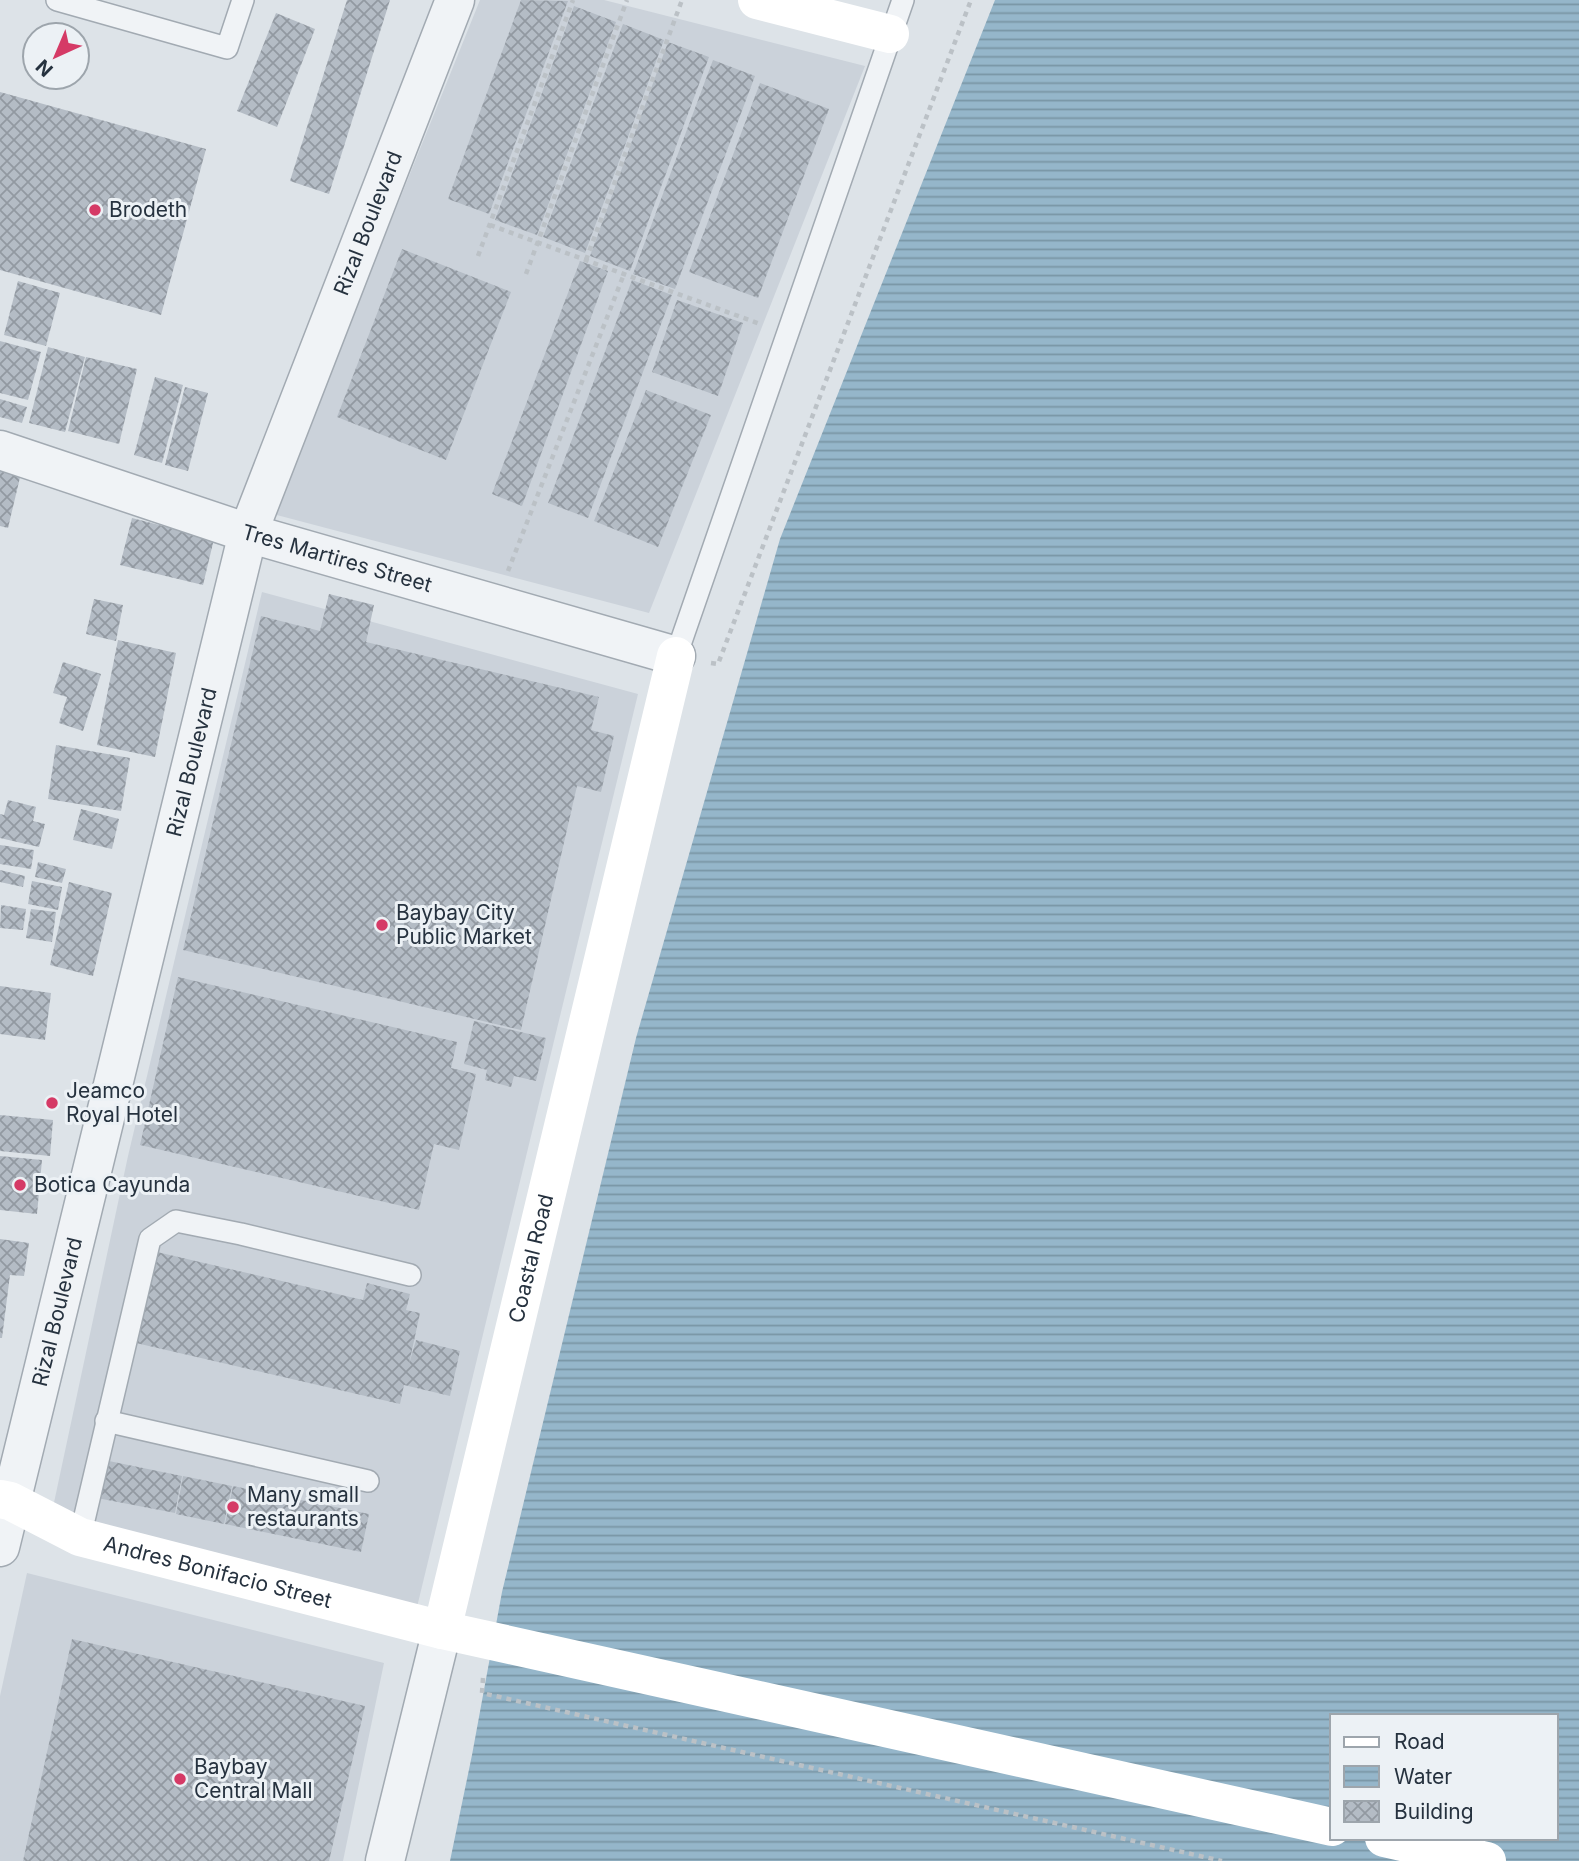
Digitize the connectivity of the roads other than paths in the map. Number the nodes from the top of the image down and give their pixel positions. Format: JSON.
{"nodes":[{"id":1,"x":57,"y":0,"type":"edge"},
{"id":2,"x":243,"y":0,"type":"edge"},
{"id":3,"x":455,"y":0,"type":"edge"},
{"id":4,"x":757,"y":0,"type":"edge"},
{"id":5,"x":897,"y":17,"type":"edge"},
{"id":6,"x":0,"y":450,"type":"edge"},
{"id":7,"x":248,"y":533,"type":"junction"},
{"id":8,"x":676,"y":656,"type":"junction"},
{"id":9,"x":410,"y":1275,"type":"dead end"},
{"id":10,"x":106,"y":1420,"type":"junction"},
{"id":11,"x":368,"y":1481,"type":"dead end"},
{"id":12,"x":5,"y":1500,"type":"edge"},
{"id":13,"x":80,"y":1537,"type":"junction"},
{"id":14,"x":0,"y":1547,"type":"edge"},
{"id":15,"x":442,"y":1630,"type":"junction"},
{"id":16,"x":1330,"y":1827,"type":"edge"},
{"id":17,"x":1393,"y":1840,"type":"edge"},
{"id":18,"x":384,"y":1861,"type":"edge"},
{"id":19,"x":1487,"y":1861,"type":"edge"}],
"edges":[{"from":1,"to":2,"type":"lane"},
{"from":3,"to":7,"type":"street","name":"Rizal Boulevard"},
{"from":4,"to":5,"type":"street"},
{"from":5,"to":8,"type":"lane"},
{"from":6,"to":7,"type":"street","name":"Tres Martires Street"},
{"from":7,"to":8,"type":"street","name":"Tres Martires Street"},
{"from":7,"to":12,"type":"street","name":"Rizal Boulevard"},
{"from":8,"to":15,"type":"street","name":"Coastal Road"},
{"from":9,"to":10,"type":"lane"},
{"from":10,"to":11,"type":"lane"},
{"from":10,"to":13,"type":"lane"},
{"from":12,"to":13,"type":"street","name":"Andres Bonifacio Street"},
{"from":12,"to":14,"type":"street","name":"Rizal Boulevard"},
{"from":13,"to":15,"type":"street","name":"Andres Bonifacio Street"},
{"from":15,"to":16,"type":"street","name":"Andres Bonifacio Street"},
{"from":15,"to":18,"type":"street","name":"Coastal Road"},
{"from":17,"to":19,"type":"street"}]}
